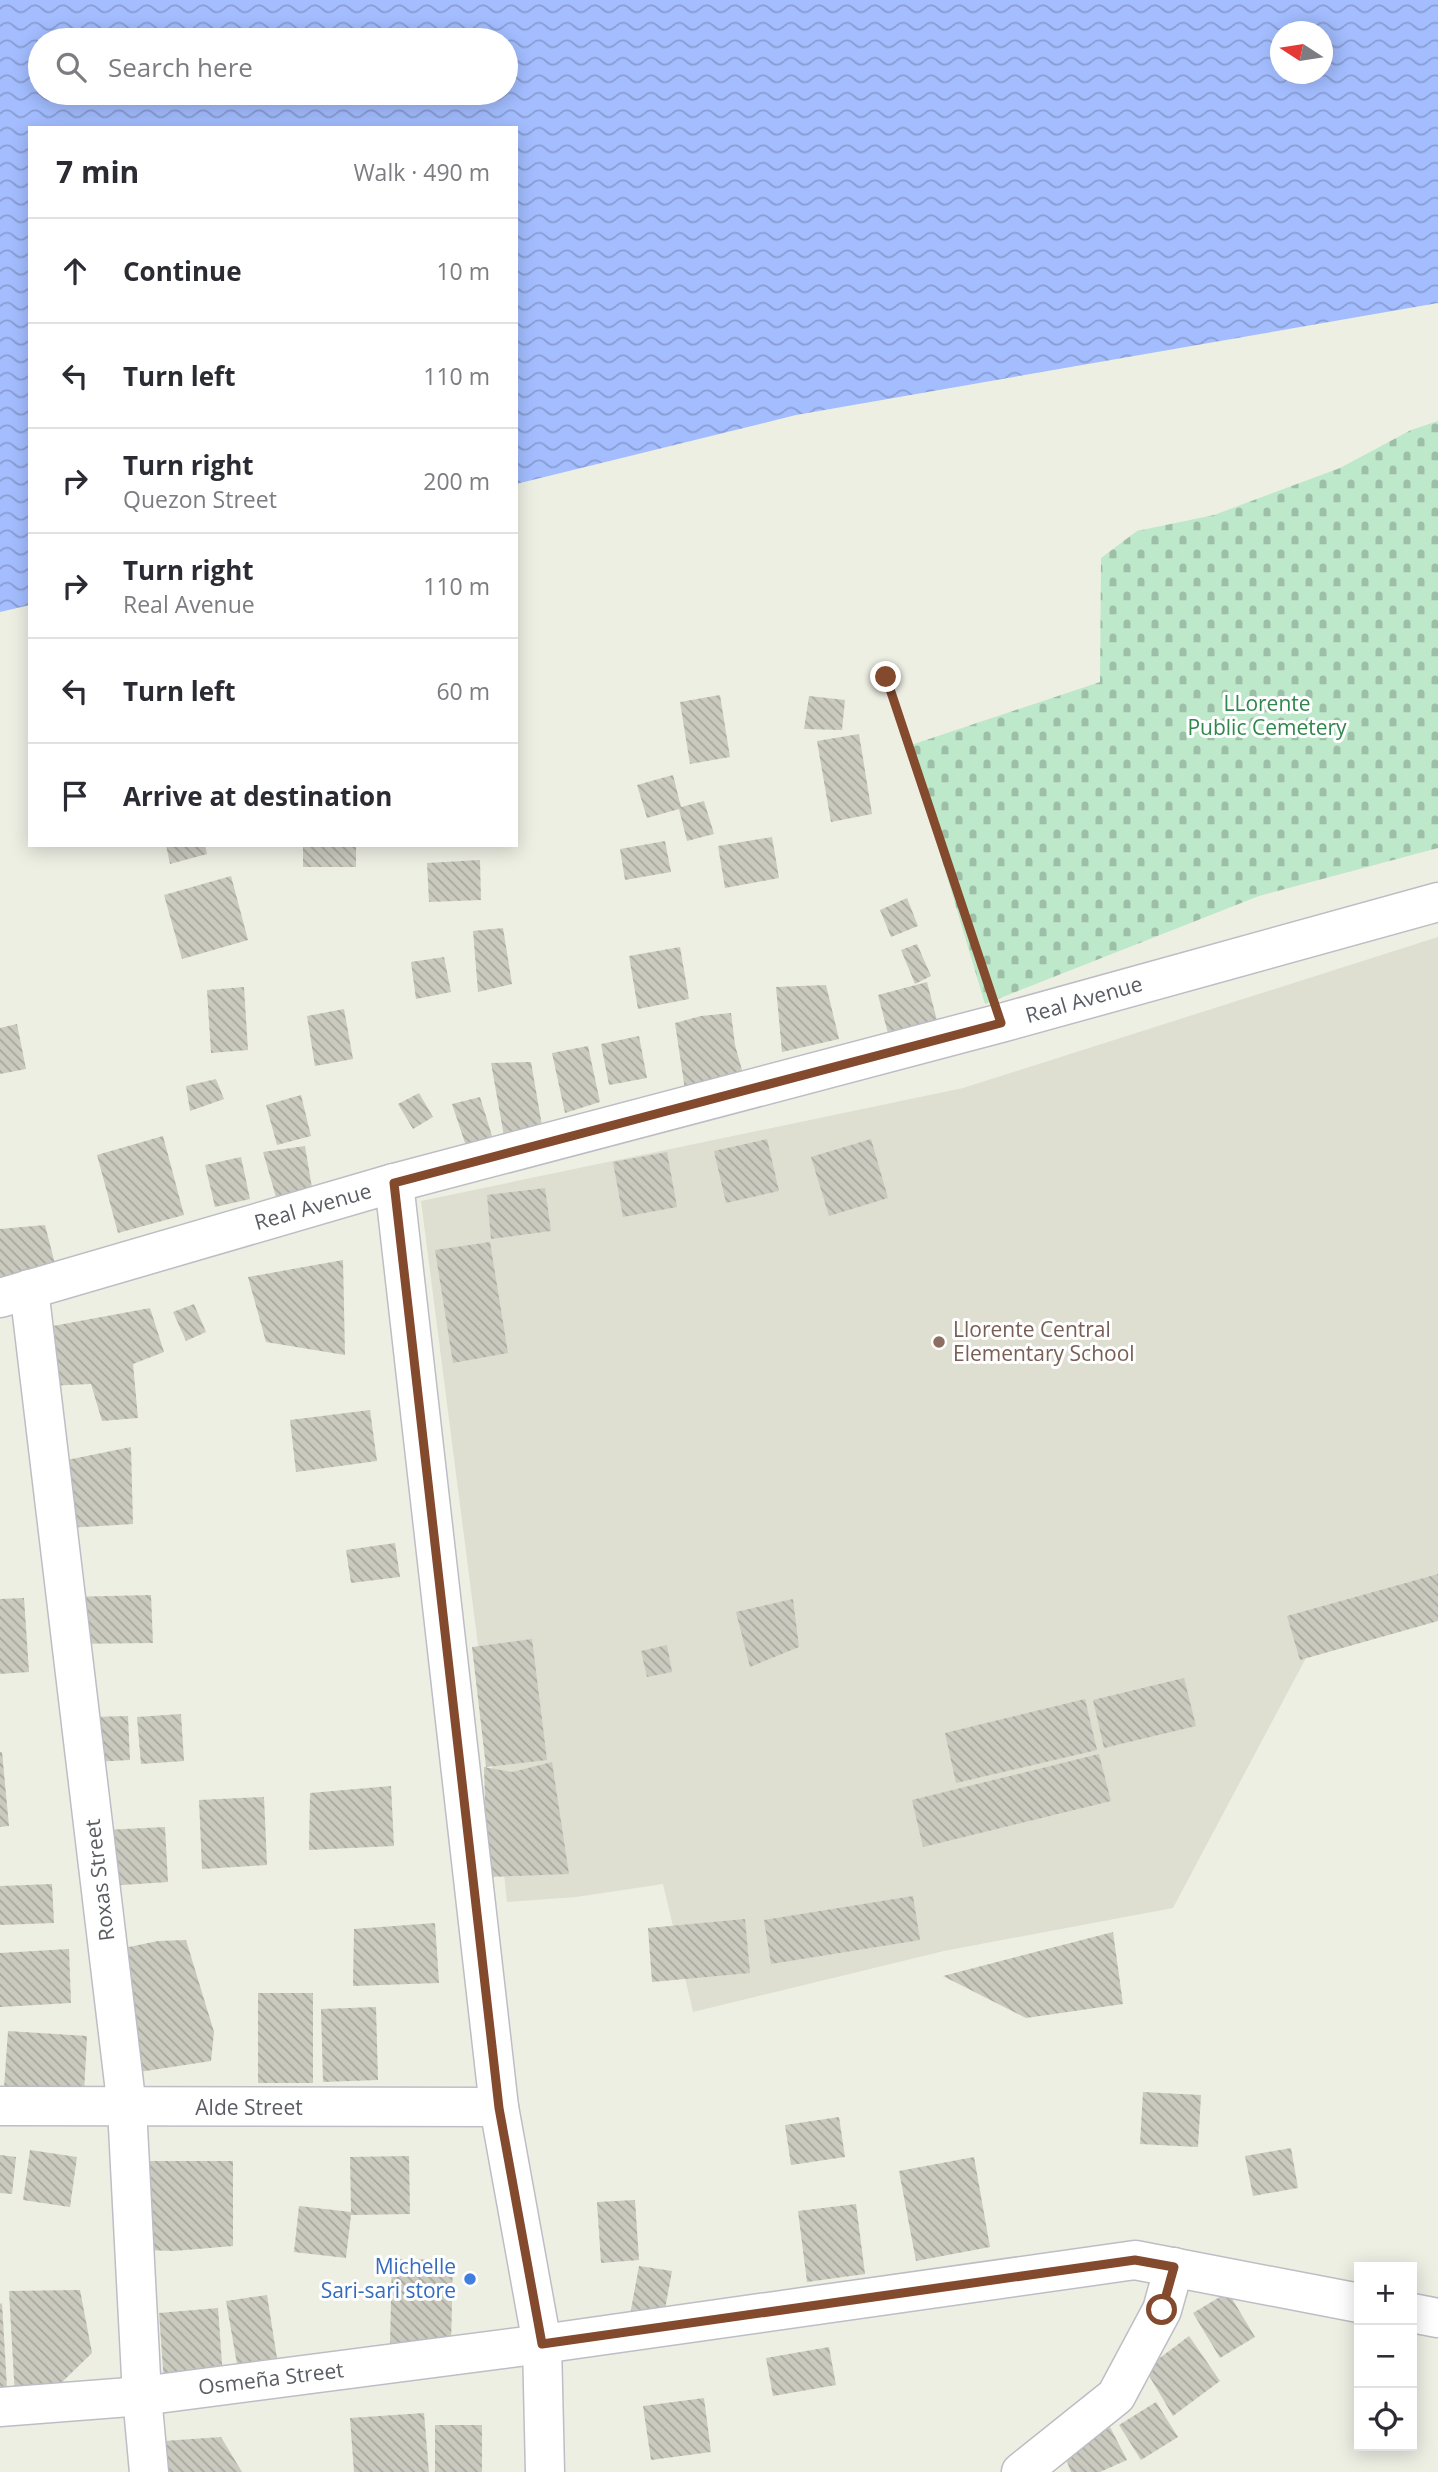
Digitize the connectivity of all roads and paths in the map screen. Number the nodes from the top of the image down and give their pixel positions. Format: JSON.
{"nodes":[{"id":1,"x":886,"y":677,"type":"dead end"},
{"id":2,"x":1438,"y":902,"type":"edge"},
{"id":3,"x":1001,"y":1023,"type":"junction"},
{"id":4,"x":394,"y":1183,"type":"junction"},
{"id":5,"x":14,"y":1294,"type":"edge"},
{"id":6,"x":0,"y":2106,"type":"edge"},
{"id":7,"x":127,"y":2108,"type":"junction"},
{"id":8,"x":499,"y":2108,"type":"junction"},
{"id":9,"x":1174,"y":2267,"type":"junction"},
{"id":10,"x":1354,"y":2302,"type":"edge"},
{"id":11,"x":1417,"y":2314,"type":"edge"},
{"id":12,"x":1438,"y":2318,"type":"edge"},
{"id":13,"x":542,"y":2344,"type":"junction"},
{"id":14,"x":142,"y":2396,"type":"junction"},
{"id":15,"x":0,"y":2407,"type":"edge"},
{"id":16,"x":149,"y":2472,"type":"edge"},
{"id":17,"x":545,"y":2472,"type":"edge"},
{"id":18,"x":1021,"y":2472,"type":"edge"}],
"edges":[{"from":1,"to":3,"type":"path"},
{"from":2,"to":3,"type":"street","name":"Real Avenue"},
{"from":3,"to":4,"type":"street","name":"Real Avenue"},
{"from":4,"to":5,"type":"street","name":"Real Avenue"},
{"from":4,"to":8,"type":"street"},
{"from":5,"to":7,"type":"street","name":"Roxas Street"},
{"from":6,"to":7,"type":"street","name":"Alde Street"},
{"from":7,"to":8,"type":"street","name":"Alde Street"},
{"from":7,"to":14,"type":"street","name":"Roxas Street"},
{"from":8,"to":13,"type":"street"},
{"from":9,"to":10,"type":"street","name":"Osmeña Street"},
{"from":9,"to":13,"type":"street","name":"Osmeña Street"},
{"from":9,"to":18,"type":"street"},
{"from":11,"to":12,"type":"street"},
{"from":13,"to":14,"type":"street","name":"Osmeña Street"},
{"from":13,"to":17,"type":"street"},
{"from":14,"to":15,"type":"street","name":"Osmeña Street"},
{"from":14,"to":16,"type":"street","name":"Roxas Street"}]}
